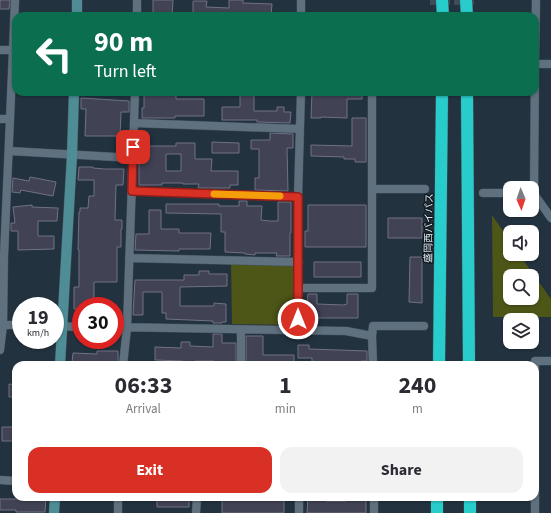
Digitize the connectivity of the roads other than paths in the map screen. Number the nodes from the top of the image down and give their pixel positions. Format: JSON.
{"nodes":[{"id":1,"x":15,"y":0,"type":"edge"},
{"id":2,"x":77,"y":0,"type":"edge"},
{"id":3,"x":137,"y":0,"type":"edge"},
{"id":4,"x":301,"y":0,"type":"edge"},
{"id":5,"x":442,"y":0,"type":"edge"},
{"id":6,"x":466,"y":0,"type":"edge"},
{"id":7,"x":536,"y":0,"type":"edge"},
{"id":8,"x":15,"y":12,"type":"edge"},
{"id":9,"x":77,"y":12,"type":"edge"},
{"id":10,"x":137,"y":12,"type":"edge"},
{"id":11,"x":301,"y":12,"type":"edge"},
{"id":12,"x":443,"y":12,"type":"edge"},
{"id":13,"x":467,"y":12,"type":"edge"},
{"id":14,"x":536,"y":12,"type":"edge"},
{"id":15,"x":0,"y":50,"type":"edge"},
{"id":16,"x":12,"y":50,"type":"edge"},
{"id":17,"x":539,"y":64,"type":"edge"},
{"id":18,"x":551,"y":64,"type":"edge"},
{"id":19,"x":12,"y":73,"type":"edge"},
{"id":20,"x":74,"y":96,"type":"edge"},
{"id":21,"x":135,"y":96,"type":"edge"},
{"id":22,"x":301,"y":96,"type":"edge"},
{"id":23,"x":372,"y":96,"type":"edge"},
{"id":24,"x":442,"y":96,"type":"edge"},
{"id":25,"x":467,"y":96,"type":"edge"},
{"id":26,"x":535,"y":96,"type":"edge"},
{"id":27,"x":0,"y":119,"type":"edge"},
{"id":28,"x":10,"y":119,"type":"junction"},
{"id":29,"x":134,"y":123,"type":"junction"},
{"id":30,"x":300,"y":129,"type":"junction"},
{"id":31,"x":10,"y":151,"type":"junction"},
{"id":32,"x":72,"y":155,"type":"junction"},
{"id":33,"x":133,"y":158,"type":"junction"},
{"id":34,"x":533,"y":181,"type":"edge"},
{"id":35,"x":3,"y":186,"type":"edge"},
{"id":36,"x":372,"y":189,"type":"junction"},
{"id":37,"x":425,"y":190,"type":"dead end"},
{"id":38,"x":132,"y":191,"type":"junction"},
{"id":39,"x":483,"y":193,"type":"dead end"},
{"id":40,"x":503,"y":193,"type":"edge"},
{"id":41,"x":298,"y":197,"type":"junction"},
{"id":42,"x":539,"y":202,"type":"edge"},
{"id":43,"x":551,"y":218,"type":"edge"},
{"id":44,"x":2,"y":256,"type":"edge"},
{"id":45,"x":130,"y":258,"type":"junction"},
{"id":46,"x":299,"y":262,"type":"junction"},
{"id":47,"x":299,"y":288,"type":"junction"},
{"id":48,"x":60,"y":297,"type":"edge"},
{"id":49,"x":1,"y":325,"type":"edge"},
{"id":50,"x":12,"y":325,"type":"edge"},
{"id":51,"x":424,"y":326,"type":"dead end"},
{"id":52,"x":124,"y":328,"type":"edge"},
{"id":53,"x":127,"y":328,"type":"junction"},
{"id":54,"x":241,"y":330,"type":"junction"},
{"id":55,"x":298,"y":330,"type":"junction"},
{"id":56,"x":372,"y":336,"type":"junction"},
{"id":57,"x":59,"y":349,"type":"edge"},
{"id":58,"x":0,"y":350,"type":"edge"},
{"id":59,"x":60,"y":361,"type":"edge"},
{"id":60,"x":123,"y":361,"type":"edge"},
{"id":61,"x":241,"y":361,"type":"edge"},
{"id":62,"x":373,"y":361,"type":"edge"},
{"id":63,"x":439,"y":361,"type":"edge"},
{"id":64,"x":469,"y":361,"type":"edge"},
{"id":65,"x":539,"y":361,"type":"edge"},
{"id":66,"x":551,"y":361,"type":"edge"},
{"id":67,"x":0,"y":480,"type":"edge"},
{"id":68,"x":12,"y":481,"type":"edge"},
{"id":69,"x":55,"y":501,"type":"edge"},
{"id":70,"x":118,"y":501,"type":"edge"},
{"id":71,"x":197,"y":501,"type":"edge"},
{"id":72,"x":299,"y":501,"type":"edge"},
{"id":73,"x":374,"y":501,"type":"edge"},
{"id":74,"x":437,"y":501,"type":"edge"},
{"id":75,"x":470,"y":501,"type":"edge"},
{"id":76,"x":535,"y":501,"type":"edge"},
{"id":77,"x":54,"y":513,"type":"edge"},
{"id":78,"x":118,"y":513,"type":"edge"},
{"id":79,"x":196,"y":513,"type":"edge"},
{"id":80,"x":299,"y":513,"type":"edge"},
{"id":81,"x":374,"y":513,"type":"edge"},
{"id":82,"x":437,"y":513,"type":"edge"},
{"id":83,"x":470,"y":513,"type":"edge"},
{"id":84,"x":535,"y":513,"type":"edge"}],
"edges":[{"from":1,"to":8,"type":"street"},
{"from":2,"to":9,"type":"street"},
{"from":3,"to":10,"type":"street"},
{"from":4,"to":11,"type":"street"},
{"from":5,"to":12,"type":"highway"},
{"from":6,"to":13,"type":"highway"},
{"from":7,"to":14,"type":"street"},
{"from":15,"to":16,"type":"street"},
{"from":17,"to":18,"type":"street"},
{"from":19,"to":28,"type":"street"},
{"from":20,"to":32,"type":"street"},
{"from":21,"to":29,"type":"street"},
{"from":22,"to":30,"type":"street"},
{"from":23,"to":36,"type":"street"},
{"from":24,"to":63,"type":"highway","name":"盛岡西バイパス"},
{"from":25,"to":64,"type":"highway"},
{"from":26,"to":34,"type":"street"},
{"from":27,"to":28,"type":"street"},
{"from":28,"to":31,"type":"street"},
{"from":29,"to":30,"type":"street"},
{"from":29,"to":33,"type":"street"},
{"from":30,"to":41,"type":"street"},
{"from":31,"to":32,"type":"street"},
{"from":31,"to":35,"type":"street"},
{"from":32,"to":33,"type":"street"},
{"from":32,"to":48,"type":"street"},
{"from":33,"to":38,"type":"street"},
{"from":35,"to":44,"type":"street"},
{"from":36,"to":37,"type":"street"},
{"from":36,"to":47,"type":"street"},
{"from":38,"to":41,"type":"street"},
{"from":38,"to":45,"type":"street"},
{"from":39,"to":40,"type":"street"},
{"from":41,"to":46,"type":"street"},
{"from":42,"to":43,"type":"street"},
{"from":44,"to":49,"type":"street"},
{"from":45,"to":46,"type":"street"},
{"from":45,"to":53,"type":"street"},
{"from":46,"to":47,"type":"street"},
{"from":47,"to":55,"type":"street"},
{"from":49,"to":50,"type":"street"},
{"from":49,"to":58,"type":"street"},
{"from":51,"to":56,"type":"street"},
{"from":52,"to":53,"type":"street"},
{"from":53,"to":54,"type":"street"},
{"from":53,"to":60,"type":"street"},
{"from":54,"to":55,"type":"street"},
{"from":54,"to":61,"type":"street"},
{"from":55,"to":56,"type":"street"},
{"from":56,"to":62,"type":"street"},
{"from":57,"to":59,"type":"street"},
{"from":65,"to":66,"type":"street"},
{"from":67,"to":68,"type":"street"},
{"from":69,"to":77,"type":"street"},
{"from":70,"to":78,"type":"street"},
{"from":71,"to":79,"type":"street"},
{"from":72,"to":80,"type":"street"},
{"from":73,"to":81,"type":"street"},
{"from":74,"to":82,"type":"highway"},
{"from":75,"to":83,"type":"highway"},
{"from":76,"to":84,"type":"street"}]}
